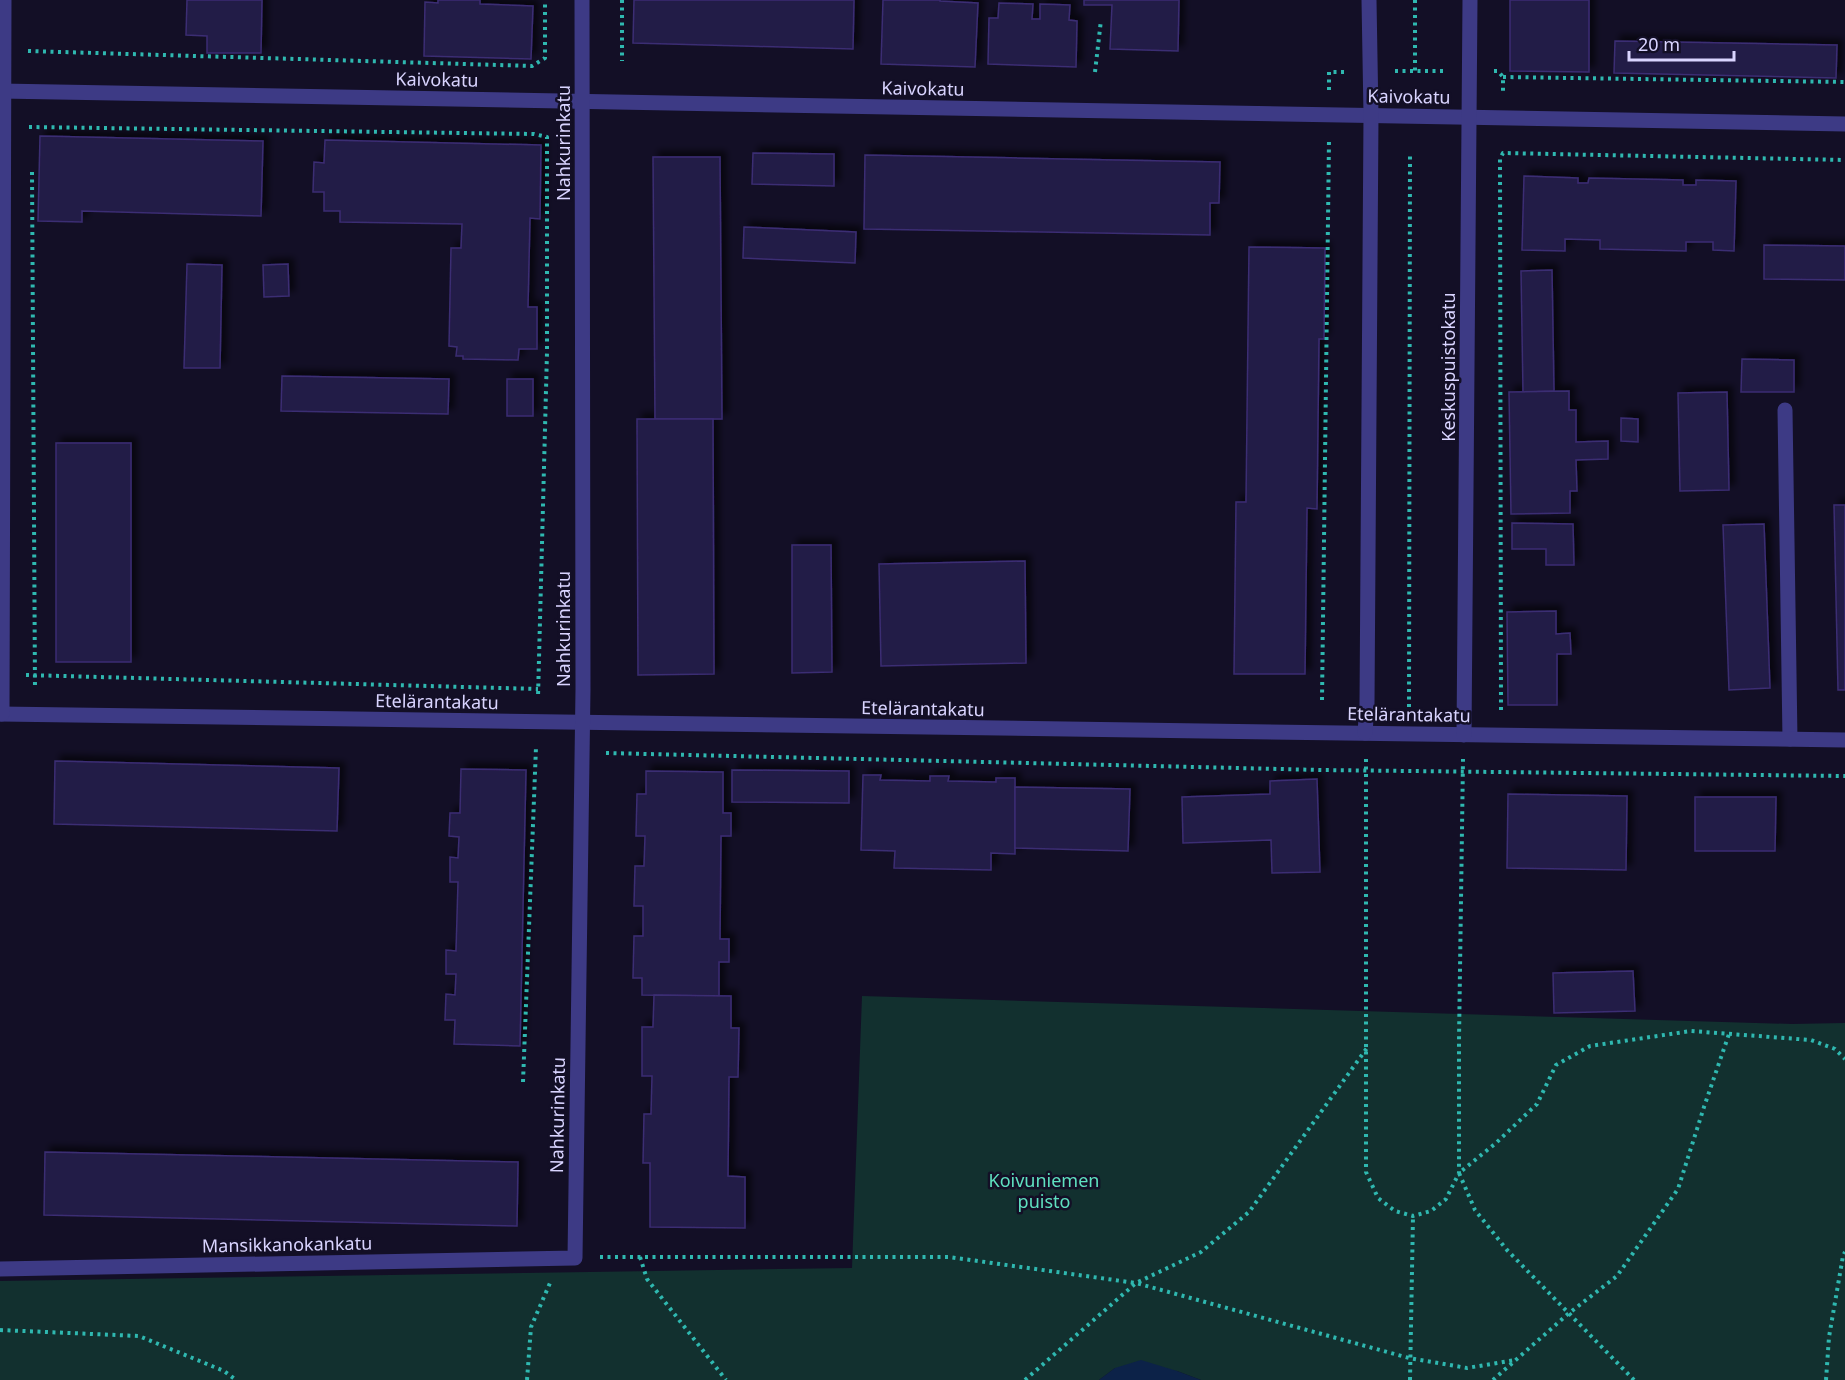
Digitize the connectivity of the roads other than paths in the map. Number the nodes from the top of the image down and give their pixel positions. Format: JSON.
{"nodes":[{"id":1,"x":4,"y":0,"type":"edge"},
{"id":2,"x":582,"y":0,"type":"edge"},
{"id":3,"x":1369,"y":0,"type":"edge"},
{"id":4,"x":1470,"y":0,"type":"edge"},
{"id":5,"x":2,"y":91,"type":"edge"},
{"id":6,"x":583,"y":101,"type":"junction"},
{"id":7,"x":1371,"y":115,"type":"junction"},
{"id":8,"x":1469,"y":117,"type":"junction"},
{"id":9,"x":1845,"y":124,"type":"edge"},
{"id":10,"x":1785,"y":410,"type":"dead end"},
{"id":11,"x":1,"y":714,"type":"edge"},
{"id":12,"x":582,"y":723,"type":"junction"},
{"id":13,"x":1365,"y":733,"type":"junction"},
{"id":14,"x":1464,"y":735,"type":"junction"},
{"id":15,"x":1790,"y":739,"type":"junction"},
{"id":16,"x":1845,"y":740,"type":"edge"},
{"id":17,"x":567,"y":1258,"type":"joint"},
{"id":18,"x":0,"y":1269,"type":"edge"}],
"edges":[{"from":1,"to":5,"type":"street"},
{"from":2,"to":6,"type":"street","name":"Nahkurinkatu"},
{"from":3,"to":7,"type":"street"},
{"from":4,"to":8,"type":"street","name":"Keskuspuistokatu"},
{"from":5,"to":6,"type":"street","name":"Kaivokatu"},
{"from":5,"to":11,"type":"street"},
{"from":6,"to":7,"type":"street","name":"Kaivokatu"},
{"from":6,"to":12,"type":"street","name":"Nahkurinkatu"},
{"from":7,"to":8,"type":"street","name":"Kaivokatu"},
{"from":7,"to":13,"type":"street"},
{"from":8,"to":9,"type":"street","name":"Kaivokatu"},
{"from":8,"to":14,"type":"street","name":"Keskuspuistokatu"},
{"from":10,"to":15,"type":"street"},
{"from":11,"to":12,"type":"street","name":"Etelärantakatu"},
{"from":12,"to":13,"type":"street","name":"Etelärantakatu"},
{"from":12,"to":17,"type":"street","name":"Nahkurinkatu"},
{"from":13,"to":14,"type":"street","name":"Etelärantakatu"},
{"from":14,"to":15,"type":"street","name":"Etelärantakatu"},
{"from":15,"to":16,"type":"street","name":"Etelärantakatu"},
{"from":17,"to":18,"type":"street","name":"Mansikkanokankatu"}]}
